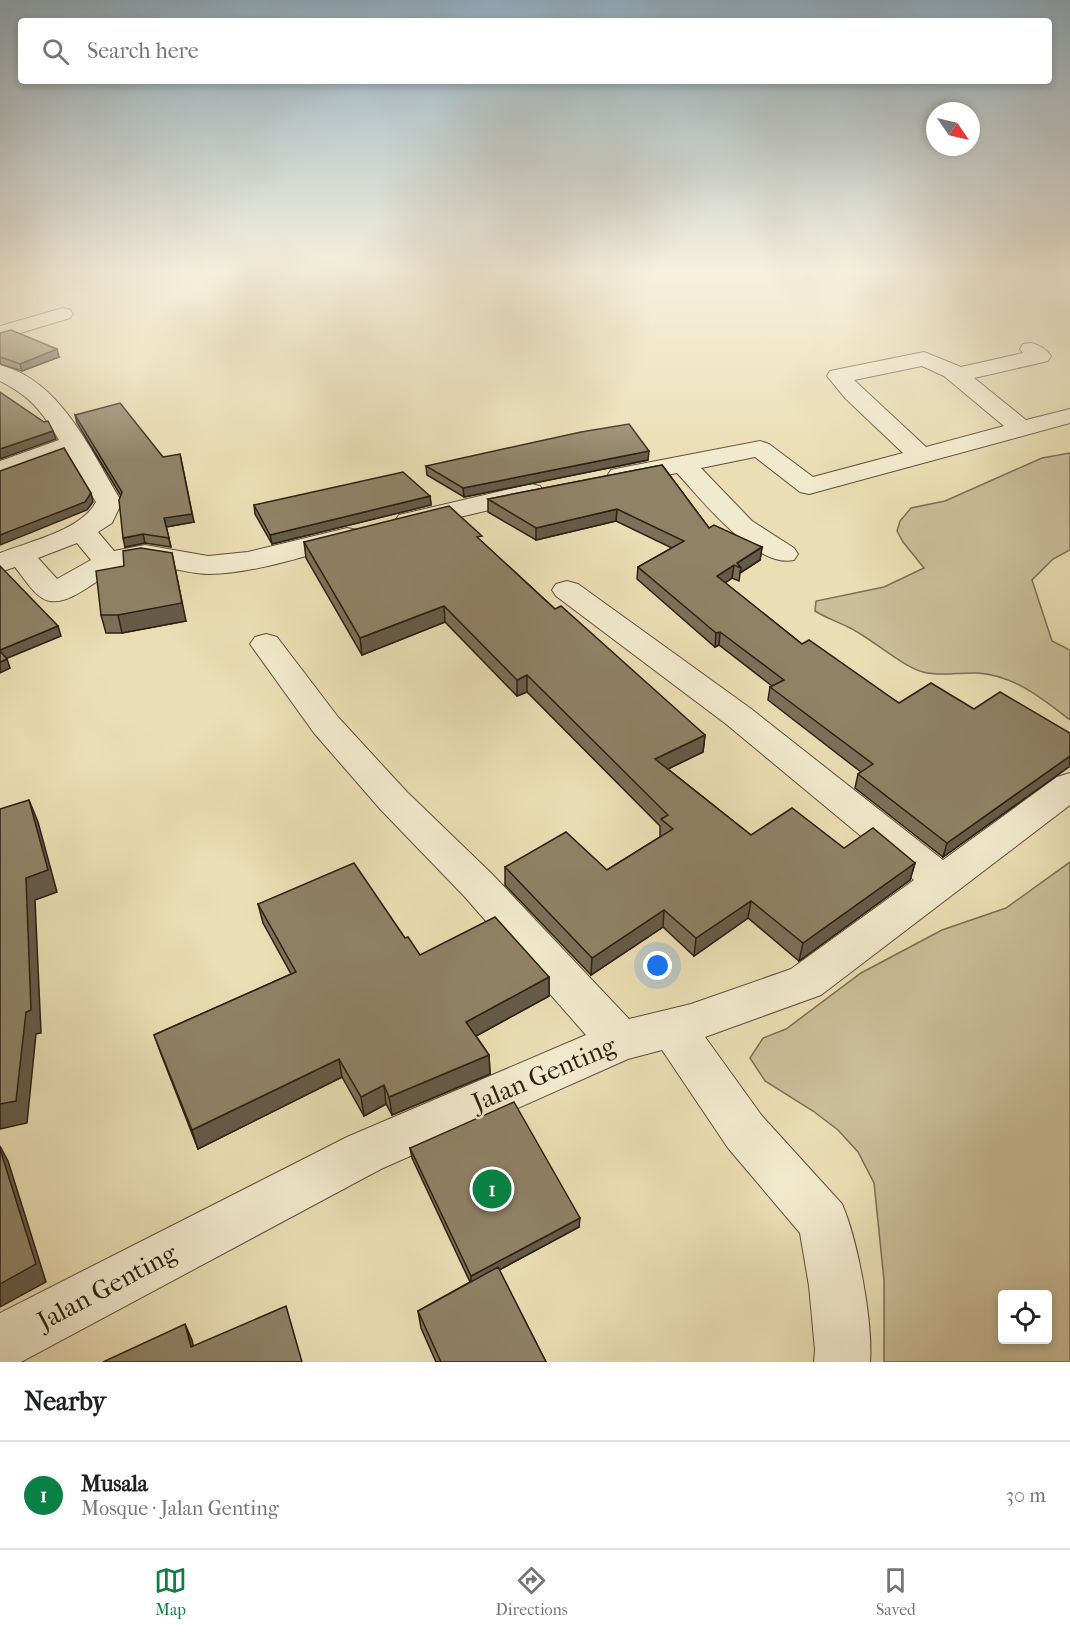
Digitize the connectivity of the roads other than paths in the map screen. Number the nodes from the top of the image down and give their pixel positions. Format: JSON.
{"nodes":[{"id":1,"x":1030,"y":349,"type":"dead end"},
{"id":2,"x":0,"y":372,"type":"edge"},
{"id":3,"x":957,"y":375,"type":"junction"},
{"id":4,"x":29,"y":386,"type":"junction"},
{"id":5,"x":0,"y":396,"type":"edge"},
{"id":6,"x":1070,"y":416,"type":"edge"},
{"id":7,"x":1022,"y":429,"type":"junction"},
{"id":8,"x":74,"y":443,"type":"junction"},
{"id":9,"x":921,"y":456,"type":"junction"},
{"id":10,"x":683,"y":464,"type":"junction"},
{"id":11,"x":0,"y":470,"type":"edge"},
{"id":12,"x":594,"y":480,"type":"edge"},
{"id":13,"x":561,"y":487,"type":"edge"},
{"id":14,"x":82,"y":531,"type":"junction"},
{"id":15,"x":784,"y":554,"type":"dead end"},
{"id":16,"x":10,"y":559,"type":"edge"},
{"id":17,"x":107,"y":561,"type":"junction"},
{"id":18,"x":567,"y":591,"type":"dead end"},
{"id":19,"x":266,"y":644,"type":"dead end"},
{"id":20,"x":1070,"y":786,"type":"edge"},
{"id":21,"x":942,"y":881,"type":"junction"},
{"id":22,"x":674,"y":1028,"type":"junction"},
{"id":23,"x":620,"y":1041,"type":"junction"},
{"id":24,"x":0,"y":1343,"type":"edge"},
{"id":25,"x":842,"y":1362,"type":"edge"}],
"edges":[{"from":1,"to":3,"type":"street"},
{"from":2,"to":4,"type":"street"},
{"from":3,"to":7,"type":"street"},
{"from":3,"to":9,"type":"street"},
{"from":4,"to":5,"type":"street"},
{"from":4,"to":8,"type":"street"},
{"from":6,"to":7,"type":"street"},
{"from":7,"to":9,"type":"street"},
{"from":8,"to":11,"type":"street"},
{"from":8,"to":14,"type":"street"},
{"from":9,"to":10,"type":"street"},
{"from":10,"to":12,"type":"street"},
{"from":10,"to":15,"type":"street"},
{"from":13,"to":17,"type":"street"},
{"from":14,"to":16,"type":"street"},
{"from":14,"to":17,"type":"street"},
{"from":16,"to":17,"type":"street"},
{"from":18,"to":21,"type":"street"},
{"from":19,"to":23,"type":"street"},
{"from":20,"to":21,"type":"street","name":"Jalan Genting"},
{"from":21,"to":22,"type":"street","name":"Jalan Genting"},
{"from":22,"to":23,"type":"street","name":"Jalan Genting"},
{"from":22,"to":25,"type":"street"},
{"from":23,"to":24,"type":"street","name":"Jalan Genting"}]}
